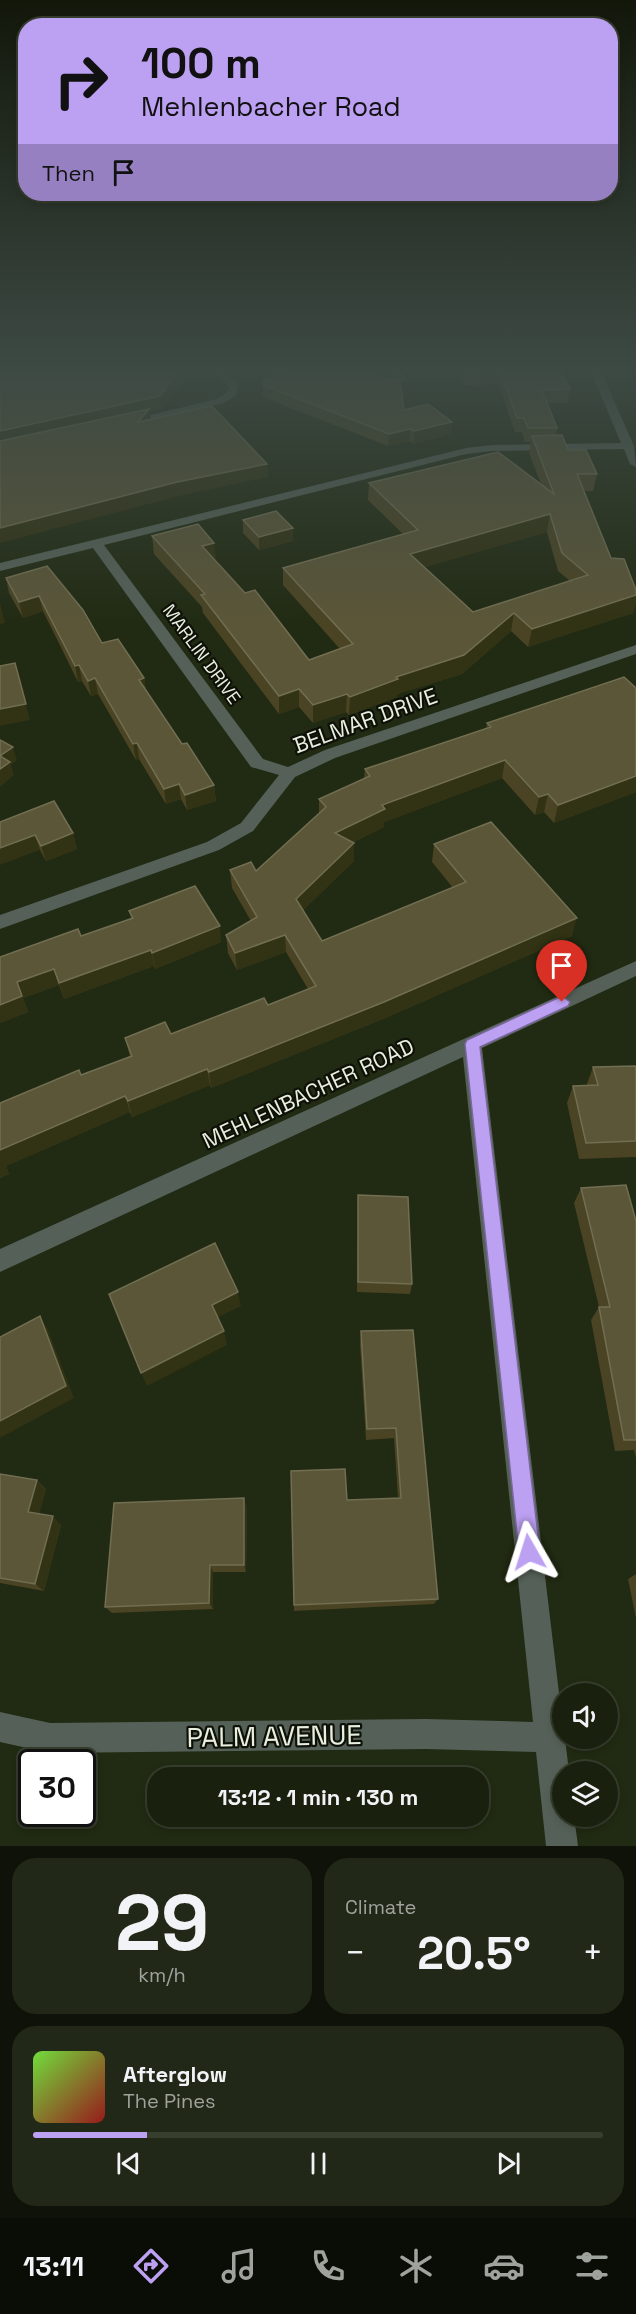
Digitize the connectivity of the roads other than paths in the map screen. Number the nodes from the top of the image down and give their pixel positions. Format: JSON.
{"nodes":[{"id":1,"x":457,"y":453,"type":"edge"},
{"id":2,"x":95,"y":542,"type":"junction"},
{"id":3,"x":0,"y":567,"type":"edge"},
{"id":4,"x":636,"y":649,"type":"edge"},
{"id":5,"x":289,"y":773,"type":"junction"},
{"id":6,"x":0,"y":922,"type":"edge"},
{"id":7,"x":636,"y":968,"type":"edge"},
{"id":8,"x":472,"y":1044,"type":"junction"},
{"id":9,"x":0,"y":1261,"type":"edge"},
{"id":10,"x":0,"y":1727,"type":"edge"},
{"id":11,"x":550,"y":1737,"type":"junction"},
{"id":12,"x":562,"y":1846,"type":"edge"}],
"edges":[{"from":1,"to":2,"type":"street"},
{"from":2,"to":3,"type":"street"},
{"from":2,"to":5,"type":"street","name":"MARLIN DRIVE"},
{"from":4,"to":5,"type":"street","name":"BELMAR DRIVE"},
{"from":5,"to":6,"type":"street","name":"BELMAR DRIVE"},
{"from":7,"to":8,"type":"street","name":"MEHLENBACHER ROAD"},
{"from":8,"to":9,"type":"street","name":"MEHLENBACHER ROAD"},
{"from":8,"to":11,"type":"street"},
{"from":10,"to":11,"type":"street","name":"PALM AVENUE"},
{"from":11,"to":12,"type":"street"}]}
